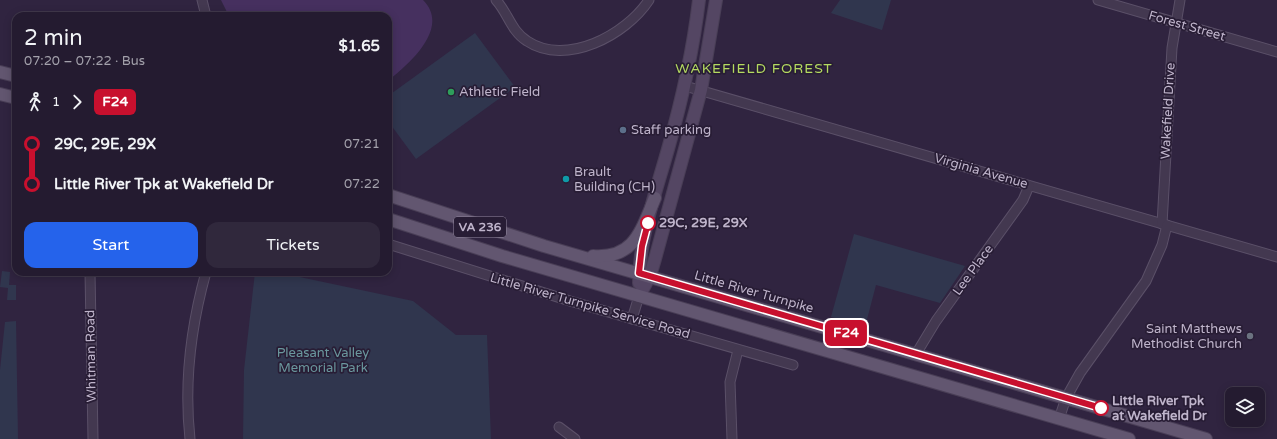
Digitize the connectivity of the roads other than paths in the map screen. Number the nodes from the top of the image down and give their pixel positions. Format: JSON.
{"nodes":[{"id":1,"x":202,"y":0,"type":"edge"},
{"id":2,"x":496,"y":0,"type":"edge"},
{"id":3,"x":649,"y":0,"type":"edge"},
{"id":4,"x":699,"y":0,"type":"edge"},
{"id":5,"x":714,"y":0,"type":"edge"},
{"id":6,"x":1098,"y":0,"type":"edge"},
{"id":7,"x":1180,"y":0,"type":"edge"},
{"id":8,"x":205,"y":12,"type":"edge"},
{"id":9,"x":1175,"y":23,"type":"junction"},
{"id":10,"x":1277,"y":52,"type":"edge"},
{"id":11,"x":0,"y":72,"type":"edge"},
{"id":12,"x":12,"y":75,"type":"edge"},
{"id":13,"x":684,"y":86,"type":"junction"},
{"id":14,"x":701,"y":90,"type":"junction"},
{"id":15,"x":0,"y":94,"type":"edge"},
{"id":16,"x":12,"y":97,"type":"edge"},
{"id":17,"x":1029,"y":186,"type":"junction"},
{"id":18,"x":392,"y":197,"type":"edge"},
{"id":19,"x":655,"y":198,"type":"junction"},
{"id":20,"x":392,"y":220,"type":"edge"},
{"id":21,"x":1164,"y":224,"type":"junction"},
{"id":22,"x":392,"y":245,"type":"edge"},
{"id":23,"x":573,"y":254,"type":"junction"},
{"id":24,"x":1277,"y":258,"type":"edge"},
{"id":25,"x":644,"y":274,"type":"junction"},
{"id":26,"x":90,"y":276,"type":"edge"},
{"id":27,"x":205,"y":276,"type":"edge"},
{"id":28,"x":639,"y":296,"type":"junction"},
{"id":29,"x":632,"y":319,"type":"junction"},
{"id":30,"x":738,"y":350,"type":"junction"},
{"id":31,"x":916,"y":354,"type":"junction"},
{"id":32,"x":793,"y":365,"type":"dead end"},
{"id":33,"x":1066,"y":398,"type":"junction"},
{"id":34,"x":1058,"y":418,"type":"junction"},
{"id":35,"x":559,"y":427,"type":"dead end"},
{"id":36,"x":93,"y":439,"type":"edge"},
{"id":37,"x":190,"y":439,"type":"edge"},
{"id":38,"x":575,"y":439,"type":"edge"},
{"id":39,"x":732,"y":439,"type":"edge"},
{"id":40,"x":1129,"y":439,"type":"edge"},
{"id":41,"x":1206,"y":439,"type":"edge"}],
"edges":[{"from":1,"to":8,"type":"street"},
{"from":2,"to":3,"type":"street"},
{"from":4,"to":13,"type":"main road"},
{"from":5,"to":14,"type":"main road"},
{"from":6,"to":9,"type":"street","name":"Forest Street"},
{"from":7,"to":9,"type":"street","name":"Wakefield Drive"},
{"from":9,"to":10,"type":"street","name":"Forest Street"},
{"from":9,"to":21,"type":"street","name":"Wakefield Drive"},
{"from":11,"to":12,"type":"main road"},
{"from":13,"to":14,"type":"street","name":"Virginia Avenue"},
{"from":13,"to":19,"type":"main road"},
{"from":14,"to":17,"type":"street","name":"Virginia Avenue"},
{"from":14,"to":25,"type":"main road"},
{"from":15,"to":16,"type":"main road"},
{"from":17,"to":21,"type":"street","name":"Virginia Avenue"},
{"from":17,"to":31,"type":"street","name":"Lee Place"},
{"from":18,"to":23,"type":"main road","name":"Little River Turnpike","number":"VA 236"},
{"from":19,"to":23,"type":"main road"},
{"from":19,"to":25,"type":"main road"},
{"from":20,"to":28,"type":"main road","number":"VA 236"},
{"from":21,"to":24,"type":"street","name":"Virginia Avenue"},
{"from":21,"to":33,"type":"street","name":"Wakefield Drive"},
{"from":22,"to":29,"type":"street","name":"Little River Turnpike Service Road"},
{"from":23,"to":25,"type":"main road","name":"Little River Turnpike","number":"VA 236"},
{"from":25,"to":28,"type":"main road"},
{"from":25,"to":31,"type":"main road","name":"Little River Turnpike","number":"VA 236"},
{"from":26,"to":36,"type":"street","name":"Whitman Road"},
{"from":27,"to":37,"type":"street"},
{"from":28,"to":29,"type":"street"},
{"from":28,"to":34,"type":"main road","number":"VA 236"},
{"from":29,"to":30,"type":"street","name":"Little River Turnpike Service Road"},
{"from":30,"to":32,"type":"street","name":"Little River Turnpike Service Road"},
{"from":30,"to":39,"type":"street"},
{"from":31,"to":33,"type":"main road","name":"Little River Turnpike","number":"VA 236"},
{"from":33,"to":34,"type":"street","name":"Wakefield Drive"},
{"from":33,"to":41,"type":"main road","name":"Little River Turnpike","number":"VA 236"},
{"from":34,"to":40,"type":"main road","number":"VA 236"},
{"from":35,"to":38,"type":"street"}]}
